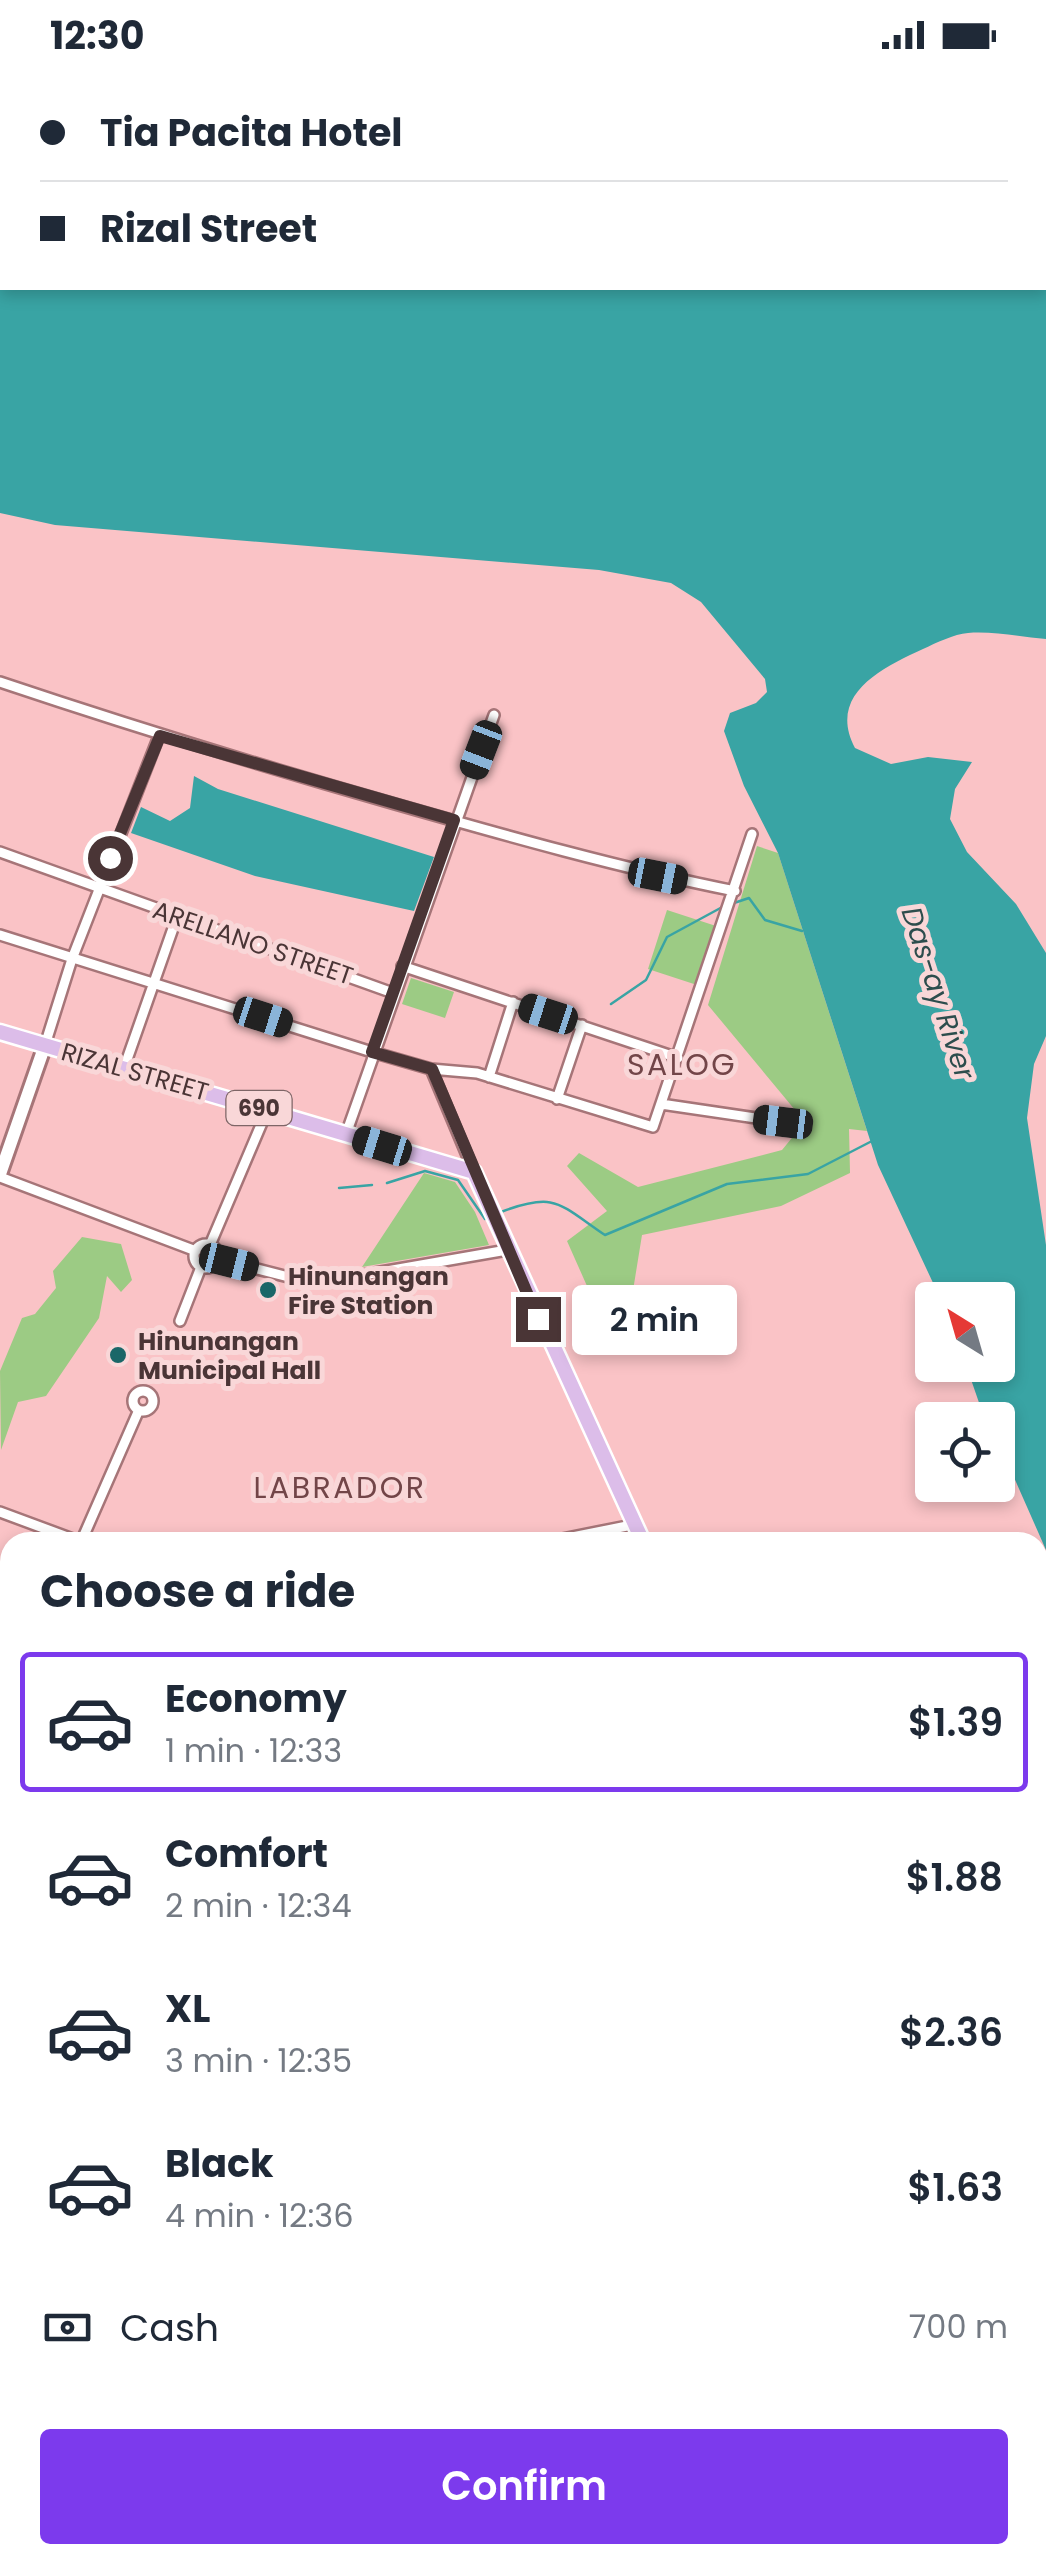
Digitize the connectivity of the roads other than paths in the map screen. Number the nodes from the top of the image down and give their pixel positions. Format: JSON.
{"nodes":[{"id":1,"x":0,"y":682,"type":"edge"},
{"id":2,"x":494,"y":715,"type":"dead end"},
{"id":3,"x":160,"y":736,"type":"junction"},
{"id":4,"x":454,"y":820,"type":"junction"},
{"id":5,"x":752,"y":834,"type":"dead end"},
{"id":6,"x":0,"y":852,"type":"edge"},
{"id":7,"x":98,"y":889,"type":"junction"},
{"id":8,"x":736,"y":891,"type":"junction"},
{"id":9,"x":177,"y":917,"type":"junction"},
{"id":10,"x":0,"y":935,"type":"edge"},
{"id":11,"x":72,"y":959,"type":"junction"},
{"id":12,"x":402,"y":966,"type":"junction"},
{"id":13,"x":154,"y":982,"type":"junction"},
{"id":14,"x":393,"y":993,"type":"junction"},
{"id":15,"x":513,"y":1002,"type":"junction"},
{"id":16,"x":582,"y":1025,"type":"junction"},
{"id":17,"x":0,"y":1032,"type":"edge"},
{"id":18,"x":45,"y":1045,"type":"junction"},
{"id":19,"x":372,"y":1052,"type":"junction"},
{"id":20,"x":678,"y":1058,"type":"junction"},
{"id":21,"x":124,"y":1068,"type":"junction"},
{"id":22,"x":432,"y":1069,"type":"junction"},
{"id":23,"x":489,"y":1077,"type":"junction"},
{"id":24,"x":558,"y":1099,"type":"junction"},
{"id":25,"x":661,"y":1104,"type":"junction"},
{"id":26,"x":267,"y":1111,"type":"junction"},
{"id":27,"x":783,"y":1122,"type":"dead end"},
{"id":28,"x":346,"y":1134,"type":"junction"},
{"id":29,"x":474,"y":1172,"type":"junction"},
{"id":30,"x":0,"y":1175,"type":"edge"},
{"id":31,"x":210,"y":1245,"type":"junction"},
{"id":32,"x":507,"y":1250,"type":"junction"},
{"id":33,"x":196,"y":1251,"type":"junction"},
{"id":34,"x":218,"y":1258,"type":"junction"},
{"id":35,"x":202,"y":1267,"type":"junction"},
{"id":36,"x":180,"y":1321,"type":"dead end"},
{"id":37,"x":138,"y":1412,"type":"dead end"},
{"id":38,"x":0,"y":1512,"type":"edge"},
{"id":39,"x":632,"y":1524,"type":"junction"},
{"id":40,"x":54,"y":1532,"type":"edge"},
{"id":41,"x":85,"y":1532,"type":"edge"},
{"id":42,"x":594,"y":1532,"type":"edge"},
{"id":43,"x":637,"y":1532,"type":"edge"}],
"edges":[{"from":1,"to":3,"type":"street"},
{"from":2,"to":4,"type":"street"},
{"from":3,"to":4,"type":"street"},
{"from":3,"to":7,"type":"street"},
{"from":4,"to":8,"type":"street"},
{"from":4,"to":12,"type":"street"},
{"from":5,"to":8,"type":"street"},
{"from":6,"to":7,"type":"street","name":"ARELLANO STREET"},
{"from":7,"to":9,"type":"street","name":"ARELLANO STREET"},
{"from":7,"to":11,"type":"street"},
{"from":8,"to":20,"type":"street"},
{"from":9,"to":13,"type":"street"},
{"from":9,"to":14,"type":"street","name":"ARELLANO STREET"},
{"from":10,"to":11,"type":"street"},
{"from":11,"to":13,"type":"street"},
{"from":11,"to":18,"type":"street"},
{"from":12,"to":14,"type":"street"},
{"from":12,"to":15,"type":"street"},
{"from":13,"to":19,"type":"street"},
{"from":13,"to":21,"type":"street"},
{"from":14,"to":19,"type":"street"},
{"from":15,"to":16,"type":"street"},
{"from":15,"to":23,"type":"street"},
{"from":16,"to":20,"type":"street"},
{"from":16,"to":24,"type":"street"},
{"from":17,"to":18,"type":"main road","name":"RIZAL STREET","number":"690"},
{"from":18,"to":21,"type":"main road","name":"RIZAL STREET","number":"690"},
{"from":18,"to":30,"type":"street"},
{"from":19,"to":22,"type":"street"},
{"from":19,"to":28,"type":"street"},
{"from":20,"to":25,"type":"street"},
{"from":21,"to":26,"type":"main road","name":"RIZAL STREET","number":"690"},
{"from":22,"to":23,"type":"street"},
{"from":22,"to":29,"type":"street"},
{"from":23,"to":24,"type":"street"},
{"from":24,"to":25,"type":"street"},
{"from":25,"to":27,"type":"street"},
{"from":26,"to":28,"type":"main road","name":"RIZAL STREET","number":"690"},
{"from":26,"to":31,"type":"street"},
{"from":28,"to":29,"type":"main road","name":"RIZAL STREET","number":"690"},
{"from":29,"to":32,"type":"main road"},
{"from":30,"to":33,"type":"street"},
{"from":31,"to":33,"type":"street"},
{"from":31,"to":34,"type":"street"},
{"from":32,"to":34,"type":"street"},
{"from":32,"to":39,"type":"main road"},
{"from":33,"to":35,"type":"street"},
{"from":34,"to":35,"type":"street"},
{"from":35,"to":36,"type":"street"},
{"from":37,"to":41,"type":"street"},
{"from":38,"to":40,"type":"street"},
{"from":39,"to":42,"type":"street"},
{"from":39,"to":43,"type":"main road"}]}
